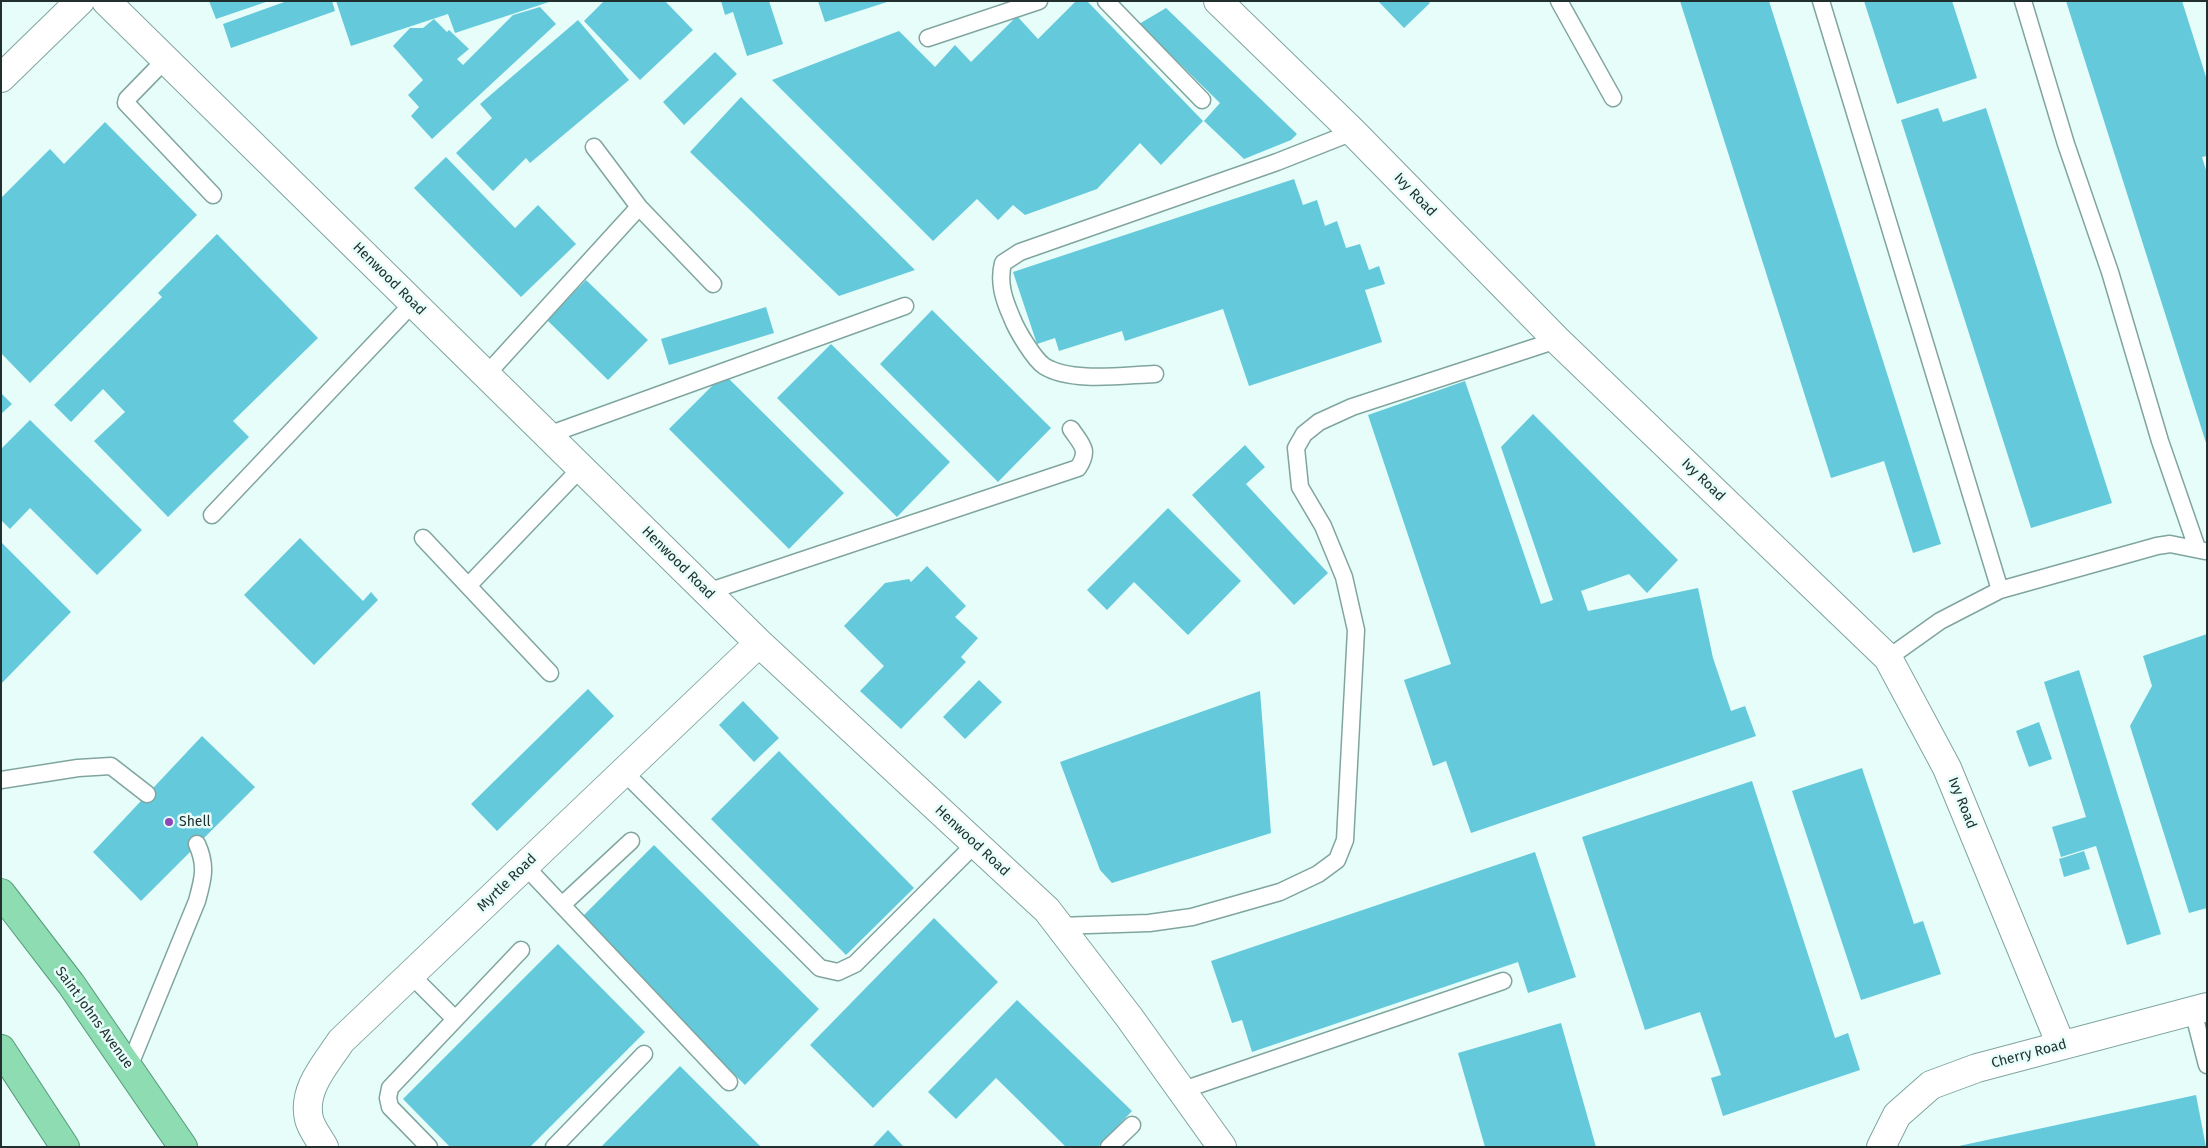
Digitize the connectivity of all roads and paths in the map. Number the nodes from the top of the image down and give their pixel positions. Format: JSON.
{"nodes":[{"id":1,"x":80,"y":1,"type":"edge"},
{"id":2,"x":106,"y":1,"type":"edge"},
{"id":3,"x":1039,"y":1,"type":"edge"},
{"id":4,"x":1106,"y":1,"type":"edge"},
{"id":5,"x":1218,"y":1,"type":"edge"},
{"id":6,"x":1559,"y":1,"type":"edge"},
{"id":7,"x":1821,"y":1,"type":"edge"},
{"id":8,"x":2023,"y":1,"type":"edge"},
{"id":9,"x":928,"y":38,"type":"dead end"},
{"id":10,"x":166,"y":59,"type":"junction"},
{"id":11,"x":1,"y":78,"type":"edge"},
{"id":12,"x":1613,"y":98,"type":"dead end"},
{"id":13,"x":1202,"y":100,"type":"dead end"},
{"id":14,"x":1353,"y":132,"type":"junction"},
{"id":15,"x":594,"y":147,"type":"dead end"},
{"id":16,"x":213,"y":195,"type":"dead end"},
{"id":17,"x":639,"y":207,"type":"junction"},
{"id":18,"x":713,"y":284,"type":"dead end"},
{"id":19,"x":413,"y":303,"type":"junction"},
{"id":20,"x":904,"y":306,"type":"dead end"},
{"id":21,"x":1557,"y":340,"type":"junction"},
{"id":22,"x":1154,"y":374,"type":"dead end"},
{"id":23,"x":486,"y":375,"type":"junction"},
{"id":24,"x":1072,"y":429,"type":"dead end"},
{"id":25,"x":548,"y":435,"type":"junction"},
{"id":26,"x":581,"y":468,"type":"junction"},
{"id":27,"x":212,"y":515,"type":"dead end"},
{"id":28,"x":423,"y":538,"type":"dead end"},
{"id":29,"x":2202,"y":550,"type":"edge"},
{"id":30,"x":468,"y":586,"type":"junction"},
{"id":31,"x":2000,"y":590,"type":"junction"},
{"id":32,"x":707,"y":592,"type":"junction"},
{"id":33,"x":758,"y":643,"type":"junction"},
{"id":34,"x":1888,"y":658,"type":"junction"},
{"id":35,"x":550,"y":674,"type":"dead end"},
{"id":36,"x":624,"y":772,"type":"junction"},
{"id":37,"x":1,"y":780,"type":"edge"},
{"id":38,"x":147,"y":794,"type":"dead end"},
{"id":39,"x":631,"y":841,"type":"dead end"},
{"id":40,"x":197,"y":844,"type":"dead end"},
{"id":41,"x":975,"y":844,"type":"junction"},
{"id":42,"x":525,"y":866,"type":"junction"},
{"id":43,"x":1,"y":893,"type":"edge"},
{"id":44,"x":562,"y":905,"type":"junction"},
{"id":45,"x":1058,"y":926,"type":"junction"},
{"id":46,"x":521,"y":950,"type":"dead end"},
{"id":47,"x":410,"y":975,"type":"junction"},
{"id":48,"x":1503,"y":982,"type":"dead end"},
{"id":49,"x":2200,"y":1009,"type":"edge"},
{"id":50,"x":456,"y":1019,"type":"junction"},
{"id":51,"x":2061,"y":1045,"type":"junction"},
{"id":52,"x":1,"y":1049,"type":"edge"},
{"id":53,"x":644,"y":1054,"type":"dead end"},
{"id":54,"x":2207,"y":1066,"type":"edge"},
{"id":55,"x":129,"y":1067,"type":"junction"},
{"id":56,"x":729,"y":1082,"type":"dead end"},
{"id":57,"x":1183,"y":1090,"type":"junction"},
{"id":58,"x":1132,"y":1124,"type":"dead end"},
{"id":59,"x":64,"y":1147,"type":"edge"},
{"id":60,"x":183,"y":1147,"type":"edge"},
{"id":61,"x":324,"y":1147,"type":"edge"},
{"id":62,"x":429,"y":1147,"type":"edge"},
{"id":63,"x":554,"y":1147,"type":"edge"},
{"id":64,"x":1109,"y":1147,"type":"edge"},
{"id":65,"x":1222,"y":1147,"type":"edge"},
{"id":66,"x":1881,"y":1147,"type":"edge"}],
"edges":[{"from":1,"to":11,"type":"street"},
{"from":2,"to":10,"type":"street","name":"Henwood Road"},
{"from":3,"to":9,"type":"lane"},
{"from":4,"to":13,"type":"lane"},
{"from":5,"to":14,"type":"street","name":"Ivy Road"},
{"from":6,"to":12,"type":"lane"},
{"from":7,"to":31,"type":"lane"},
{"from":8,"to":29,"type":"lane"},
{"from":10,"to":16,"type":"lane"},
{"from":10,"to":19,"type":"street","name":"Henwood Road"},
{"from":14,"to":21,"type":"street","name":"Ivy Road"},
{"from":14,"to":22,"type":"lane"},
{"from":15,"to":17,"type":"lane"},
{"from":17,"to":18,"type":"lane"},
{"from":17,"to":23,"type":"lane"},
{"from":19,"to":23,"type":"street","name":"Henwood Road"},
{"from":19,"to":27,"type":"lane"},
{"from":20,"to":25,"type":"lane"},
{"from":21,"to":34,"type":"street","name":"Ivy Road"},
{"from":21,"to":45,"type":"lane"},
{"from":23,"to":25,"type":"street","name":"Henwood Road"},
{"from":24,"to":32,"type":"lane"},
{"from":25,"to":26,"type":"street","name":"Henwood Road"},
{"from":26,"to":30,"type":"lane"},
{"from":26,"to":32,"type":"street","name":"Henwood Road"},
{"from":28,"to":30,"type":"lane"},
{"from":29,"to":31,"type":"lane"},
{"from":30,"to":35,"type":"lane"},
{"from":31,"to":34,"type":"lane"},
{"from":32,"to":33,"type":"street","name":"Henwood Road"},
{"from":33,"to":36,"type":"street","name":"Myrtle Road"},
{"from":33,"to":41,"type":"street","name":"Henwood Road"},
{"from":34,"to":51,"type":"street","name":"Ivy Road"},
{"from":36,"to":41,"type":"lane"},
{"from":36,"to":42,"type":"street","name":"Myrtle Road"},
{"from":37,"to":38,"type":"lane"},
{"from":39,"to":44,"type":"lane"},
{"from":40,"to":55,"type":"lane"},
{"from":41,"to":45,"type":"street","name":"Henwood Road"},
{"from":42,"to":44,"type":"lane"},
{"from":42,"to":47,"type":"street","name":"Myrtle Road"},
{"from":43,"to":55,"type":"highway","name":"Saint Johns Avenue"},
{"from":44,"to":56,"type":"lane"},
{"from":45,"to":57,"type":"street","name":"Henwood Road"},
{"from":46,"to":50,"type":"lane"},
{"from":47,"to":50,"type":"lane"},
{"from":47,"to":61,"type":"street","name":"Myrtle Road"},
{"from":48,"to":57,"type":"lane"},
{"from":49,"to":51,"type":"street","name":"Cherry Road"},
{"from":49,"to":54,"type":"lane"},
{"from":50,"to":62,"type":"lane"},
{"from":51,"to":66,"type":"street","name":"Cherry Road"},
{"from":52,"to":59,"type":"highway"},
{"from":53,"to":63,"type":"lane"},
{"from":55,"to":60,"type":"highway","name":"Saint Johns Avenue"},
{"from":57,"to":65,"type":"street","name":"Henwood Road"},
{"from":58,"to":64,"type":"lane"}]}
